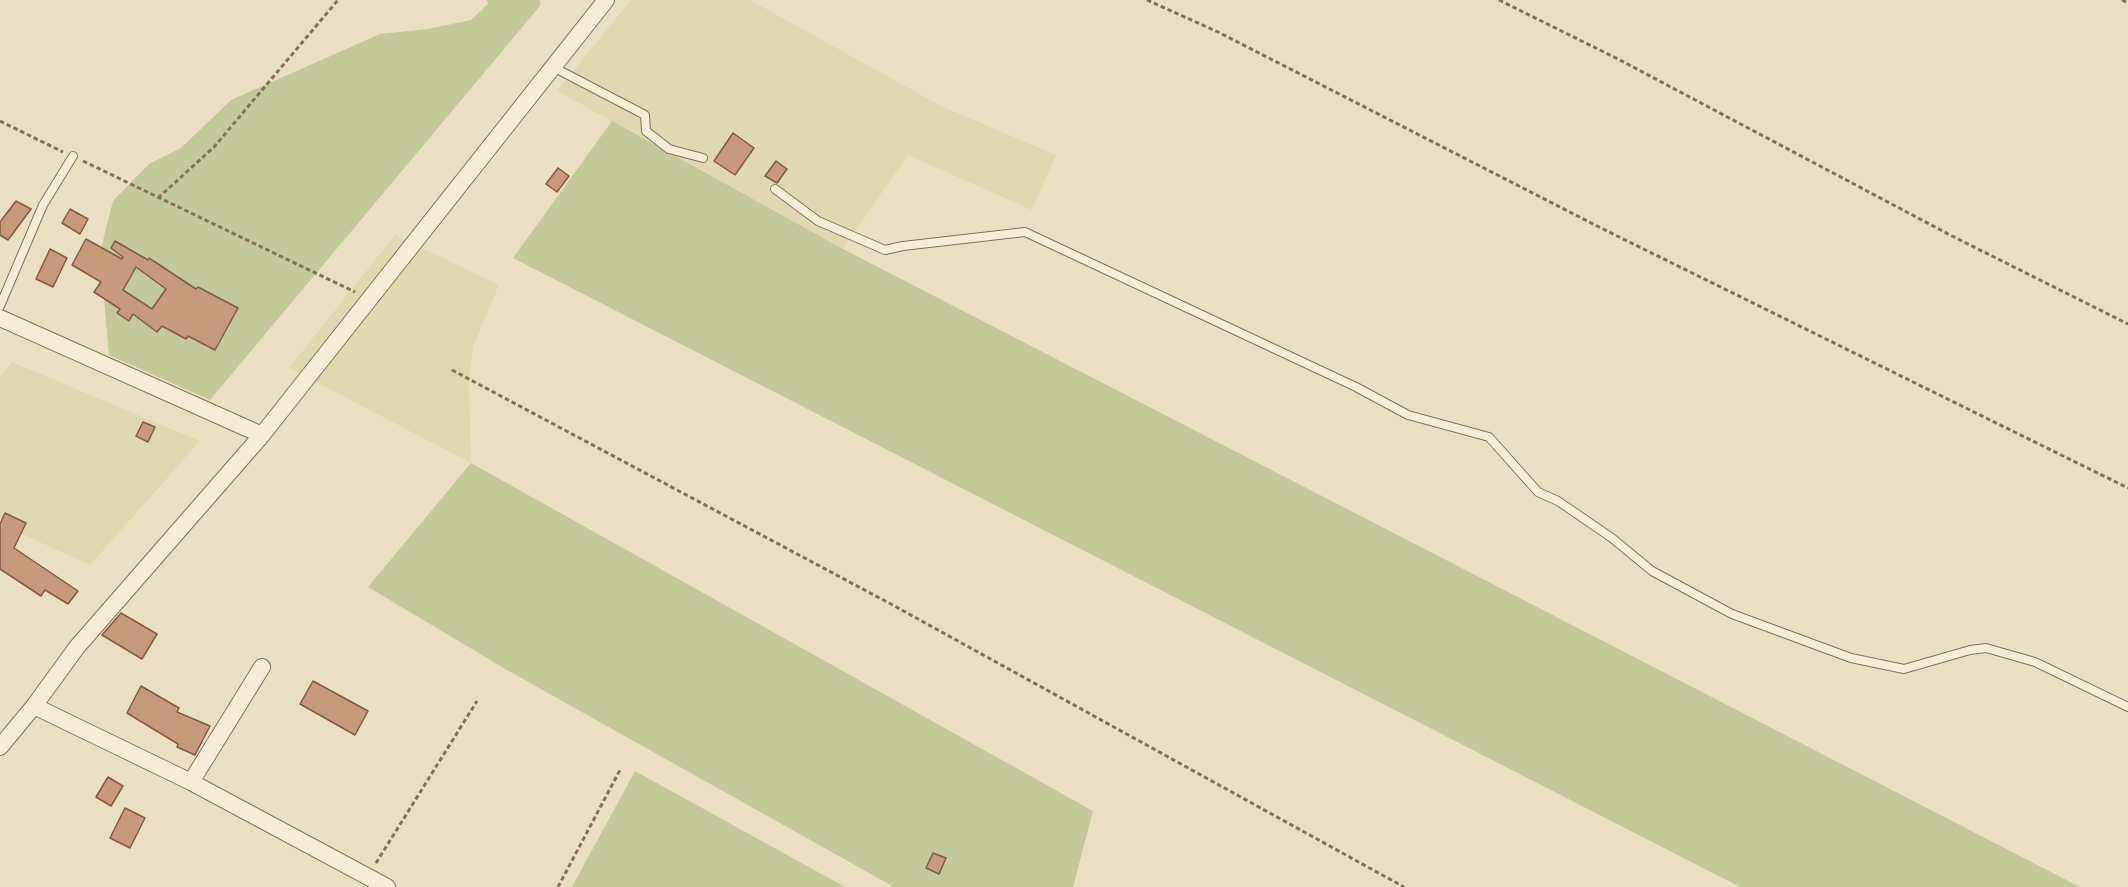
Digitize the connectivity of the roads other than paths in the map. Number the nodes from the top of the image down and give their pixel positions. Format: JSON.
{"nodes":[{"id":1,"x":606,"y":0,"type":"edge"},
{"id":2,"x":553,"y":67,"type":"junction"},
{"id":3,"x":73,"y":156,"type":"road end"},
{"id":4,"x":703,"y":158,"type":"dead end"},
{"id":5,"x":775,"y":189,"type":"dead end"},
{"id":6,"x":0,"y":306,"type":"edge"},
{"id":7,"x":0,"y":318,"type":"edge"},
{"id":8,"x":262,"y":435,"type":"junction"},
{"id":9,"x":262,"y":667,"type":"dead end"},
{"id":10,"x":34,"y":706,"type":"junction"},
{"id":11,"x":2128,"y":707,"type":"edge"},
{"id":12,"x":0,"y":747,"type":"edge"},
{"id":13,"x":191,"y":782,"type":"junction"},
{"id":14,"x":387,"y":887,"type":"edge"}],
"edges":[{"from":1,"to":2,"type":"street"},
{"from":2,"to":4,"type":"lane"},
{"from":2,"to":8,"type":"street"},
{"from":3,"to":6,"type":"lane"},
{"from":5,"to":11,"type":"lane"},
{"from":7,"to":8,"type":"street"},
{"from":8,"to":10,"type":"street"},
{"from":9,"to":13,"type":"street"},
{"from":10,"to":12,"type":"street"},
{"from":10,"to":13,"type":"street"},
{"from":13,"to":14,"type":"street"}]}
